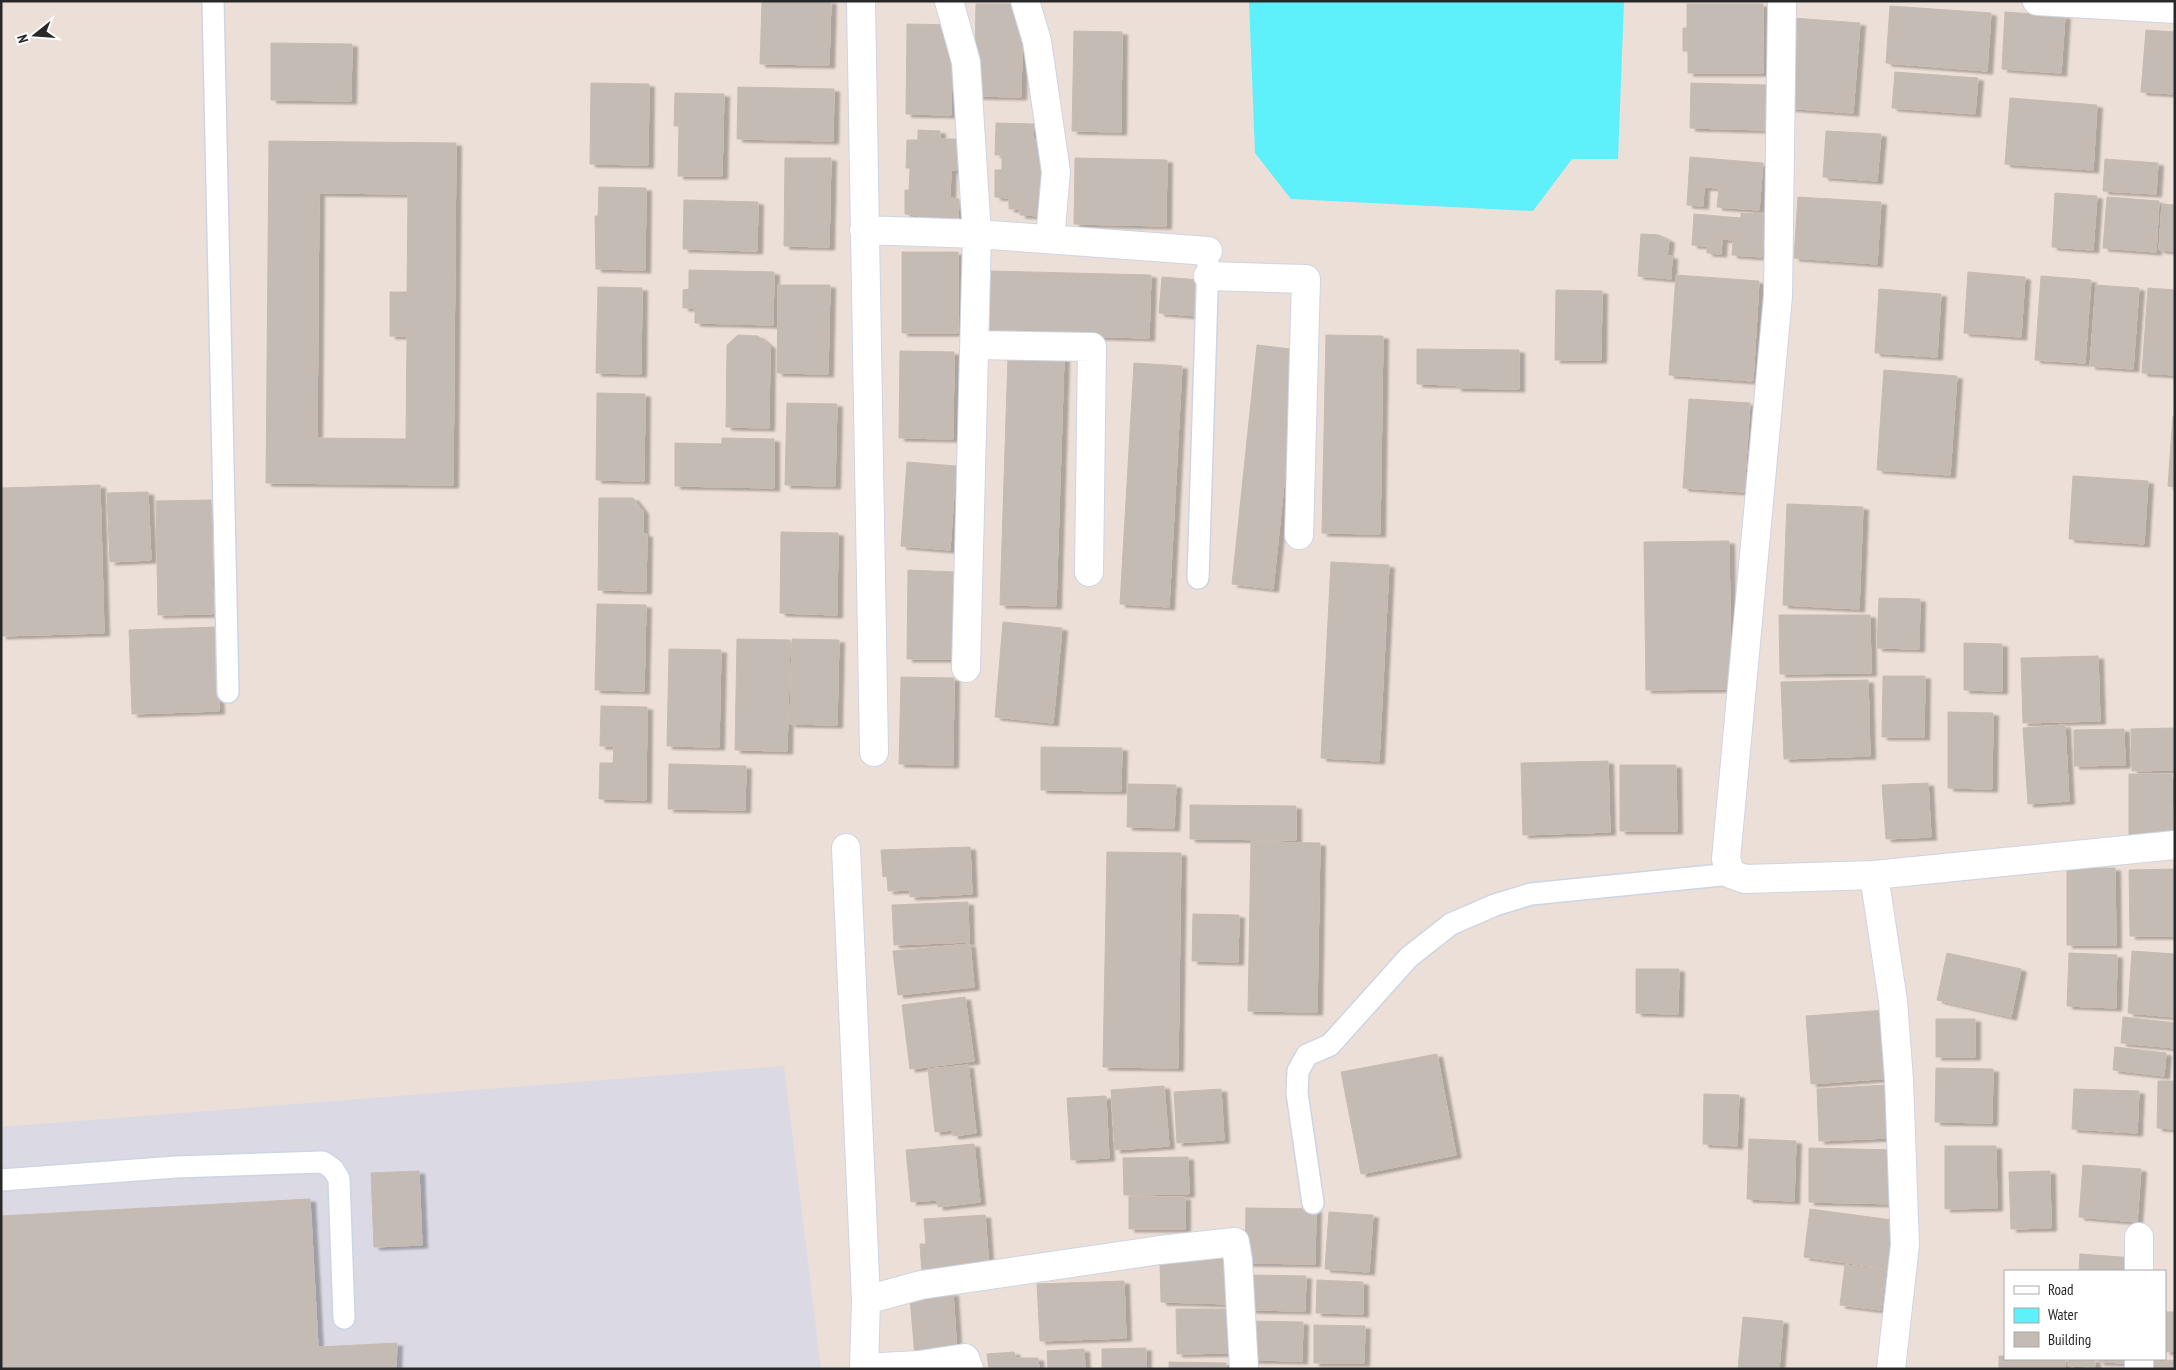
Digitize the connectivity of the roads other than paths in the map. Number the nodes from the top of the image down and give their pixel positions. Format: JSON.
{"nodes":[{"id":1,"x":213,"y":1,"type":"edge"},
{"id":2,"x":949,"y":1,"type":"edge"},
{"id":3,"x":1025,"y":1,"type":"edge"},
{"id":4,"x":1782,"y":1,"type":"edge"},
{"id":5,"x":2037,"y":1,"type":"edge"},
{"id":6,"x":864,"y":2,"type":"edge"},
{"id":7,"x":2175,"y":9,"type":"edge"},
{"id":8,"x":864,"y":230,"type":"junction"},
{"id":9,"x":977,"y":234,"type":"junction"},
{"id":10,"x":1050,"y":239,"type":"junction"},
{"id":11,"x":1208,"y":263,"type":"junction"},
{"id":12,"x":975,"y":345,"type":"junction"},
{"id":13,"x":1299,"y":535,"type":"dead end"},
{"id":14,"x":1089,"y":572,"type":"dead end"},
{"id":15,"x":1198,"y":578,"type":"dead end"},
{"id":16,"x":966,"y":668,"type":"dead end"},
{"id":17,"x":228,"y":692,"type":"dead end"},
{"id":18,"x":874,"y":752,"type":"dead end"},
{"id":19,"x":2175,"y":845,"type":"edge"},
{"id":20,"x":846,"y":848,"type":"dead end"},
{"id":21,"x":1731,"y":874,"type":"junction"},
{"id":22,"x":1874,"y":875,"type":"junction"},
{"id":23,"x":1,"y":1180,"type":"edge"},
{"id":24,"x":1313,"y":1203,"type":"dead end"},
{"id":25,"x":2139,"y":1238,"type":"dead end"},
{"id":26,"x":2139,"y":1270,"type":"edge"},
{"id":27,"x":866,"y":1300,"type":"junction"},
{"id":28,"x":344,"y":1318,"type":"dead end"},
{"id":29,"x":864,"y":1368,"type":"edge"},
{"id":30,"x":969,"y":1369,"type":"edge"},
{"id":31,"x":1244,"y":1369,"type":"edge"},
{"id":32,"x":1892,"y":1369,"type":"edge"}],
"edges":[{"from":1,"to":17,"type":"lane"},
{"from":2,"to":9,"type":"street"},
{"from":3,"to":10,"type":"street"},
{"from":4,"to":21,"type":"street"},
{"from":5,"to":7,"type":"street"},
{"from":6,"to":8,"type":"street"},
{"from":8,"to":9,"type":"street"},
{"from":8,"to":18,"type":"street"},
{"from":9,"to":10,"type":"street"},
{"from":9,"to":12,"type":"street"},
{"from":10,"to":11,"type":"street"},
{"from":11,"to":13,"type":"street"},
{"from":11,"to":15,"type":"lane"},
{"from":12,"to":14,"type":"street"},
{"from":12,"to":16,"type":"street"},
{"from":19,"to":22,"type":"street"},
{"from":20,"to":27,"type":"street"},
{"from":21,"to":22,"type":"street"},
{"from":21,"to":24,"type":"lane"},
{"from":22,"to":32,"type":"street"},
{"from":23,"to":28,"type":"lane"},
{"from":25,"to":26,"type":"street"},
{"from":27,"to":29,"type":"street"},
{"from":27,"to":31,"type":"street"},
{"from":29,"to":30,"type":"street"}]}
